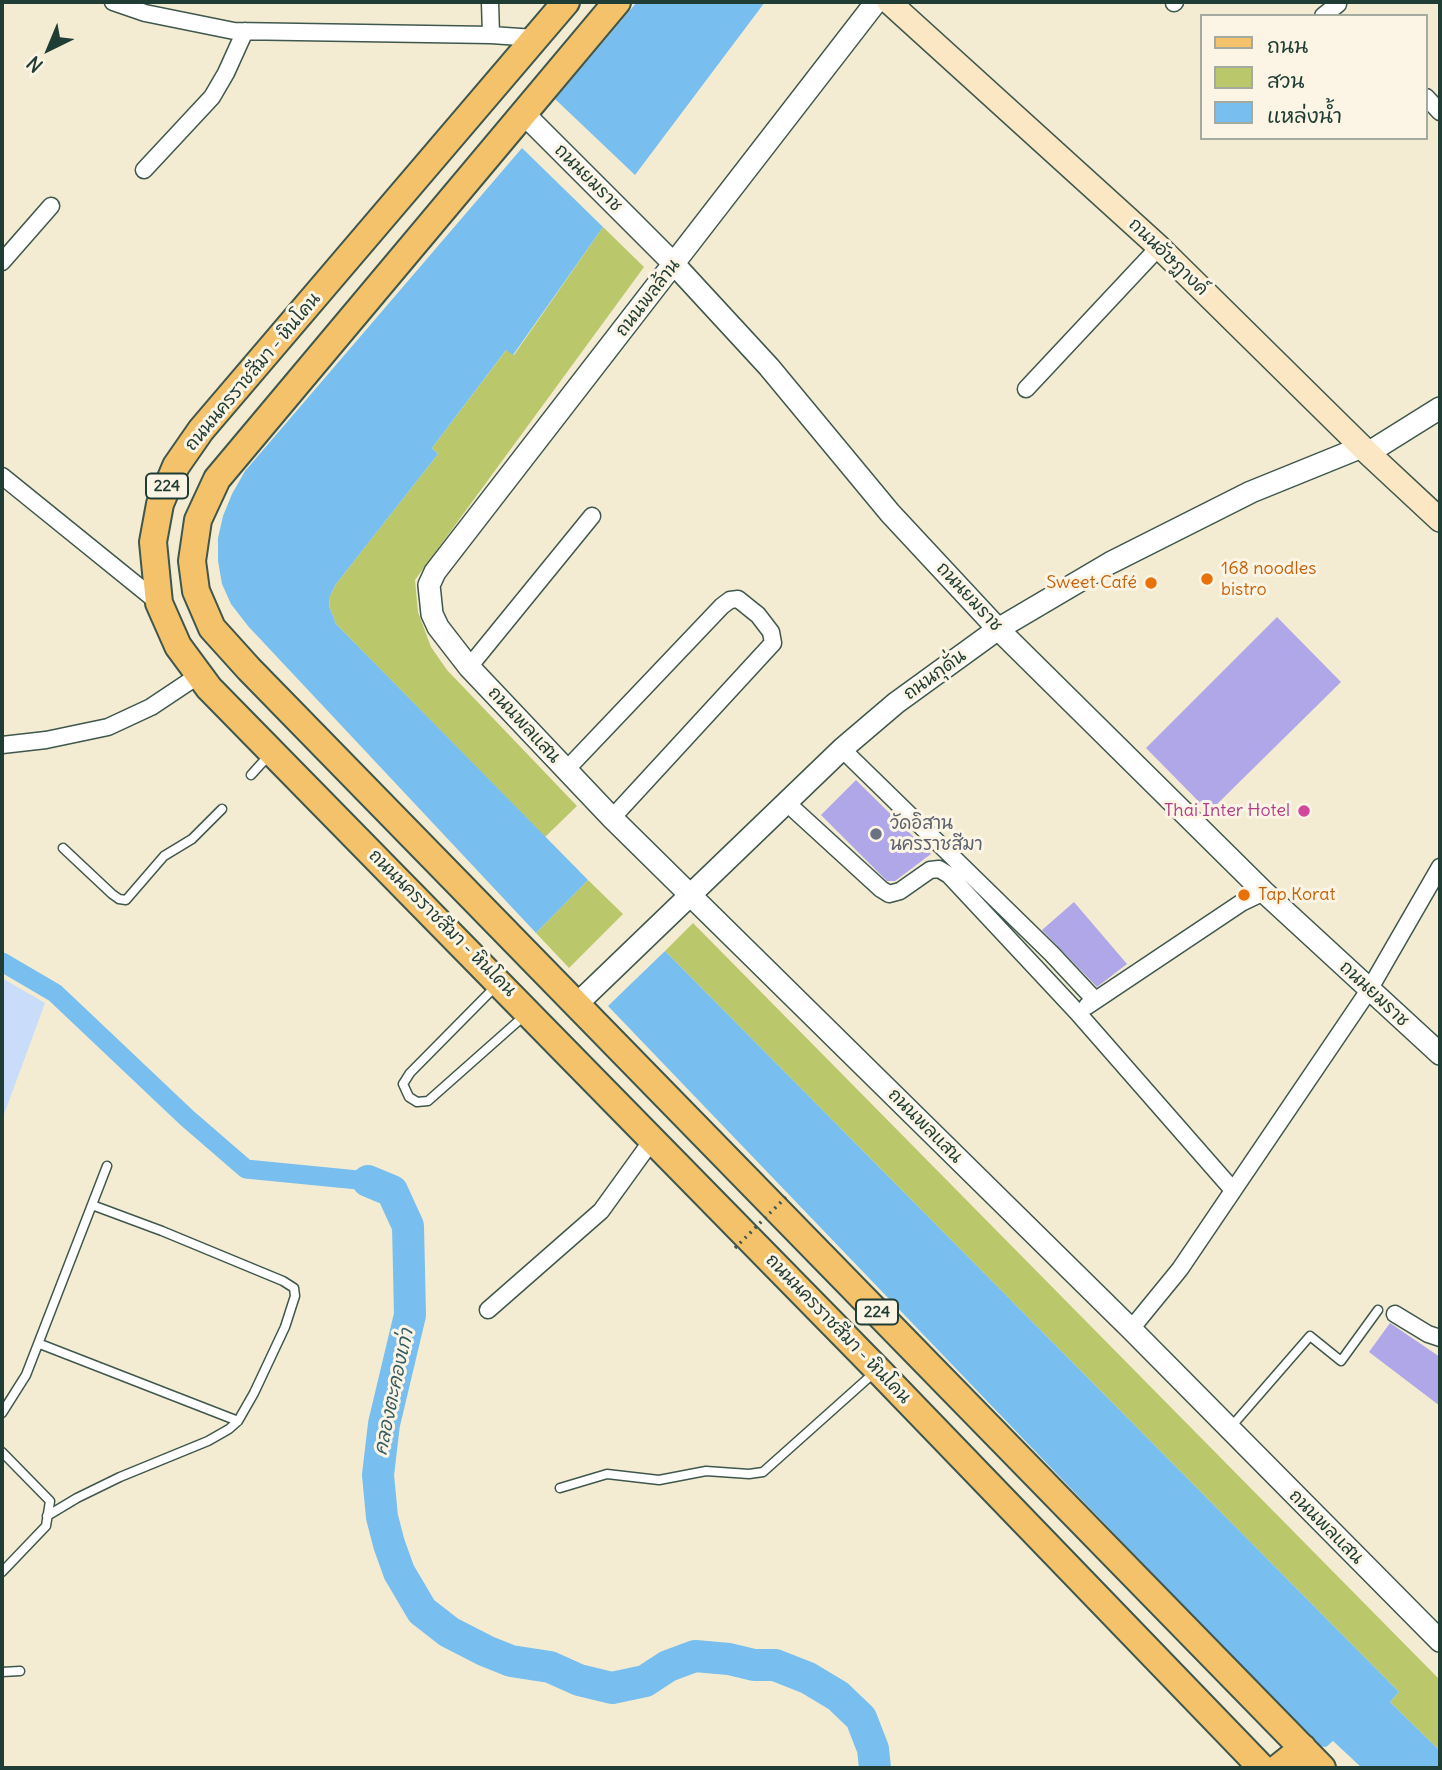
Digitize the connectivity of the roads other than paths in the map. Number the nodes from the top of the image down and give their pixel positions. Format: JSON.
{"nodes":[{"id":1,"x":113,"y":2,"type":"edge"},
{"id":2,"x":490,"y":2,"type":"edge"},
{"id":3,"x":566,"y":2,"type":"edge"},
{"id":4,"x":617,"y":2,"type":"edge"},
{"id":5,"x":876,"y":2,"type":"edge"},
{"id":6,"x":889,"y":2,"type":"edge"},
{"id":7,"x":245,"y":31,"type":"junction"},
{"id":8,"x":491,"y":35,"type":"junction"},
{"id":9,"x":535,"y":38,"type":"junction"},
{"id":10,"x":494,"y":87,"type":"junction"},
{"id":11,"x":1428,"y":99,"type":"edge"},
{"id":12,"x":1440,"y":112,"type":"edge"},
{"id":13,"x":524,"y":114,"type":"junction"},
{"id":14,"x":144,"y":170,"type":"dead end"},
{"id":15,"x":51,"y":206,"type":"dead end"},
{"id":16,"x":1159,"y":247,"type":"junction"},
{"id":17,"x":2,"y":262,"type":"edge"},
{"id":18,"x":674,"y":264,"type":"junction"},
{"id":19,"x":1026,"y":389,"type":"dead end"},
{"id":20,"x":1440,"y":408,"type":"edge"},
{"id":21,"x":1365,"y":450,"type":"junction"},
{"id":22,"x":2,"y":476,"type":"edge"},
{"id":23,"x":592,"y":516,"type":"dead end"},
{"id":24,"x":1440,"y":520,"type":"edge"},
{"id":25,"x":429,"y":598,"type":"joint"},
{"id":26,"x":159,"y":603,"type":"junction"},
{"id":27,"x":998,"y":629,"type":"junction"},
{"id":28,"x":469,"y":667,"type":"junction"},
{"id":29,"x":199,"y":675,"type":"junction"},
{"id":30,"x":2,"y":745,"type":"edge"},
{"id":31,"x":842,"y":749,"type":"junction"},
{"id":32,"x":272,"y":751,"type":"junction"},
{"id":33,"x":566,"y":770,"type":"junction"},
{"id":34,"x":251,"y":775,"type":"dead end"},
{"id":35,"x":788,"y":803,"type":"junction"},
{"id":36,"x":222,"y":809,"type":"dead end"},
{"id":37,"x":612,"y":818,"type":"junction"},
{"id":38,"x":63,"y":848,"type":"dead end"},
{"id":39,"x":1440,"y":867,"type":"edge"},
{"id":40,"x":1264,"y":892,"type":"junction"},
{"id":41,"x":690,"y":895,"type":"junction"},
{"id":42,"x":500,"y":982,"type":"junction"},
{"id":43,"x":1369,"y":990,"type":"junction"},
{"id":44,"x":1096,"y":1000,"type":"junction"},
{"id":45,"x":577,"y":1004,"type":"junction"},
{"id":46,"x":529,"y":1012,"type":"junction"},
{"id":47,"x":1077,"y":1012,"type":"junction"},
{"id":48,"x":549,"y":1032,"type":"junction"},
{"id":49,"x":1440,"y":1054,"type":"edge"},
{"id":50,"x":653,"y":1139,"type":"junction"},
{"id":51,"x":107,"y":1166,"type":"dead end"},
{"id":52,"x":1232,"y":1189,"type":"junction"},
{"id":53,"x":92,"y":1205,"type":"junction"},
{"id":54,"x":488,"y":1310,"type":"dead end"},
{"id":55,"x":1378,"y":1310,"type":"dead end"},
{"id":56,"x":1395,"y":1314,"type":"dead end"},
{"id":57,"x":1130,"y":1329,"type":"junction"},
{"id":58,"x":1440,"y":1338,"type":"edge"},
{"id":59,"x":40,"y":1344,"type":"junction"},
{"id":60,"x":878,"y":1370,"type":"junction"},
{"id":61,"x":2,"y":1413,"type":"edge"},
{"id":62,"x":238,"y":1421,"type":"junction"},
{"id":63,"x":1228,"y":1430,"type":"junction"},
{"id":64,"x":2,"y":1452,"type":"edge"},
{"id":65,"x":561,"y":1488,"type":"dead end"},
{"id":66,"x":47,"y":1516,"type":"junction"},
{"id":67,"x":2,"y":1572,"type":"edge"},
{"id":68,"x":1440,"y":1641,"type":"edge"},
{"id":69,"x":20,"y":1671,"type":"dead end"},
{"id":70,"x":2,"y":1672,"type":"edge"},
{"id":71,"x":1231,"y":1737,"type":"junction"},
{"id":72,"x":1303,"y":1748,"type":"junction"},
{"id":73,"x":1238,"y":1768,"type":"edge"},
{"id":74,"x":1262,"y":1768,"type":"edge"},
{"id":75,"x":1278,"y":1768,"type":"edge"},
{"id":76,"x":1322,"y":1768,"type":"edge"}],
"edges":[{"from":1,"to":7,"type":"street"},
{"from":2,"to":8,"type":"street"},
{"from":3,"to":9,"type":"main road","name":"ถนนนครราชสีมา - หินโคน","number":"224"},
{"from":4,"to":13,"type":"main road"},
{"from":5,"to":18,"type":"street","name":"ถนนพลล้าน"},
{"from":6,"to":16,"type":"main road","name":"ถนนอัษฎางค์"},
{"from":7,"to":8,"type":"street"},
{"from":7,"to":14,"type":"street"},
{"from":8,"to":9,"type":"street"},
{"from":9,"to":10,"type":"main road","name":"ถนนนครราชสีมา - หินโคน","number":"224"},
{"from":10,"to":13,"type":"main road"},
{"from":10,"to":26,"type":"main road","name":"ถนนนครราชสีมา - หินโคน","number":"224"},
{"from":11,"to":12,"type":"street"},
{"from":13,"to":18,"type":"street","name":"ถนนยมราช"},
{"from":13,"to":45,"type":"main road","number":"224"},
{"from":15,"to":17,"type":"street"},
{"from":16,"to":19,"type":"street"},
{"from":16,"to":21,"type":"main road","name":"ถนนอัษฎางค์"},
{"from":18,"to":25,"type":"street","name":"ถนนพลล้าน"},
{"from":18,"to":27,"type":"street","name":"ถนนยมราช"},
{"from":20,"to":21,"type":"street","name":"ถนนกุดั่น"},
{"from":21,"to":24,"type":"main road","name":"ถนนอัษฎางค์"},
{"from":21,"to":27,"type":"street","name":"ถนนกุดั่น"},
{"from":22,"to":26,"type":"street"},
{"from":23,"to":28,"type":"street"},
{"from":25,"to":28,"type":"street","name":"ถนนพลแสน"},
{"from":26,"to":29,"type":"main road","name":"ถนนนครราชสีมา - หินโคน","number":"224"},
{"from":27,"to":31,"type":"street","name":"ถนนกุดั่น"},
{"from":27,"to":40,"type":"street","name":"ถนนยมราช"},
{"from":28,"to":33,"type":"street","name":"ถนนพลแสน"},
{"from":29,"to":30,"type":"street"},
{"from":29,"to":32,"type":"main road","name":"ถนนนครราชสีมา - หินโคน","number":"224"},
{"from":31,"to":35,"type":"street","name":"ถนนกุดั่น"},
{"from":31,"to":44,"type":"street"},
{"from":32,"to":34,"type":"lane"},
{"from":32,"to":42,"type":"main road","name":"ถนนนครราชสีมา - หินโคน","number":"224"},
{"from":33,"to":37,"type":"street","name":"ถนนพลแสน"},
{"from":33,"to":37,"type":"street"},
{"from":35,"to":41,"type":"street","name":"ถนนกุดั่น"},
{"from":35,"to":47,"type":"street"},
{"from":36,"to":38,"type":"lane"},
{"from":37,"to":41,"type":"street","name":"ถนนพลแสน"},
{"from":39,"to":43,"type":"street"},
{"from":40,"to":43,"type":"street","name":"ถนนยมราช"},
{"from":40,"to":44,"type":"street"},
{"from":41,"to":45,"type":"street","name":"ถนนกุดั่น"},
{"from":41,"to":57,"type":"street","name":"ถนนพลแสน"},
{"from":42,"to":46,"type":"main road","name":"ถนนนครราชสีมา - หินโคน","number":"224"},
{"from":42,"to":46,"type":"lane"},
{"from":43,"to":49,"type":"street","name":"ถนนยมราช"},
{"from":43,"to":52,"type":"street"},
{"from":44,"to":47,"type":"street"},
{"from":45,"to":48,"type":"main road"},
{"from":45,"to":72,"type":"main road","number":"224"},
{"from":46,"to":48,"type":"main road","name":"ถนนนครราชสีมา - หินโคน","number":"224"},
{"from":47,"to":52,"type":"street"},
{"from":48,"to":50,"type":"main road","name":"ถนนนครราชสีมา - หินโคน","number":"224"},
{"from":50,"to":54,"type":"street"},
{"from":50,"to":60,"type":"main road","name":"ถนนนครราชสีมา - หินโคน","number":"224"},
{"from":51,"to":53,"type":"lane"},
{"from":52,"to":57,"type":"street"},
{"from":53,"to":59,"type":"lane"},
{"from":53,"to":62,"type":"lane"},
{"from":55,"to":63,"type":"lane"},
{"from":56,"to":58,"type":"street"},
{"from":57,"to":63,"type":"street","name":"ถนนพลแสน"},
{"from":59,"to":61,"type":"lane"},
{"from":59,"to":62,"type":"lane"},
{"from":60,"to":65,"type":"lane"},
{"from":60,"to":71,"type":"main road","name":"ถนนนครราชสีมา - หินโคน","number":"224"},
{"from":62,"to":66,"type":"lane"},
{"from":63,"to":68,"type":"street","name":"ถนนพลแสน"},
{"from":64,"to":66,"type":"lane"},
{"from":66,"to":67,"type":"lane"},
{"from":69,"to":70,"type":"lane"},
{"from":71,"to":73,"type":"main road"},
{"from":71,"to":74,"type":"main road","name":"ถนนนครราชสีมา - หินโคน","number":"224"},
{"from":72,"to":75,"type":"main road"},
{"from":72,"to":76,"type":"main road","number":"224"}]}
